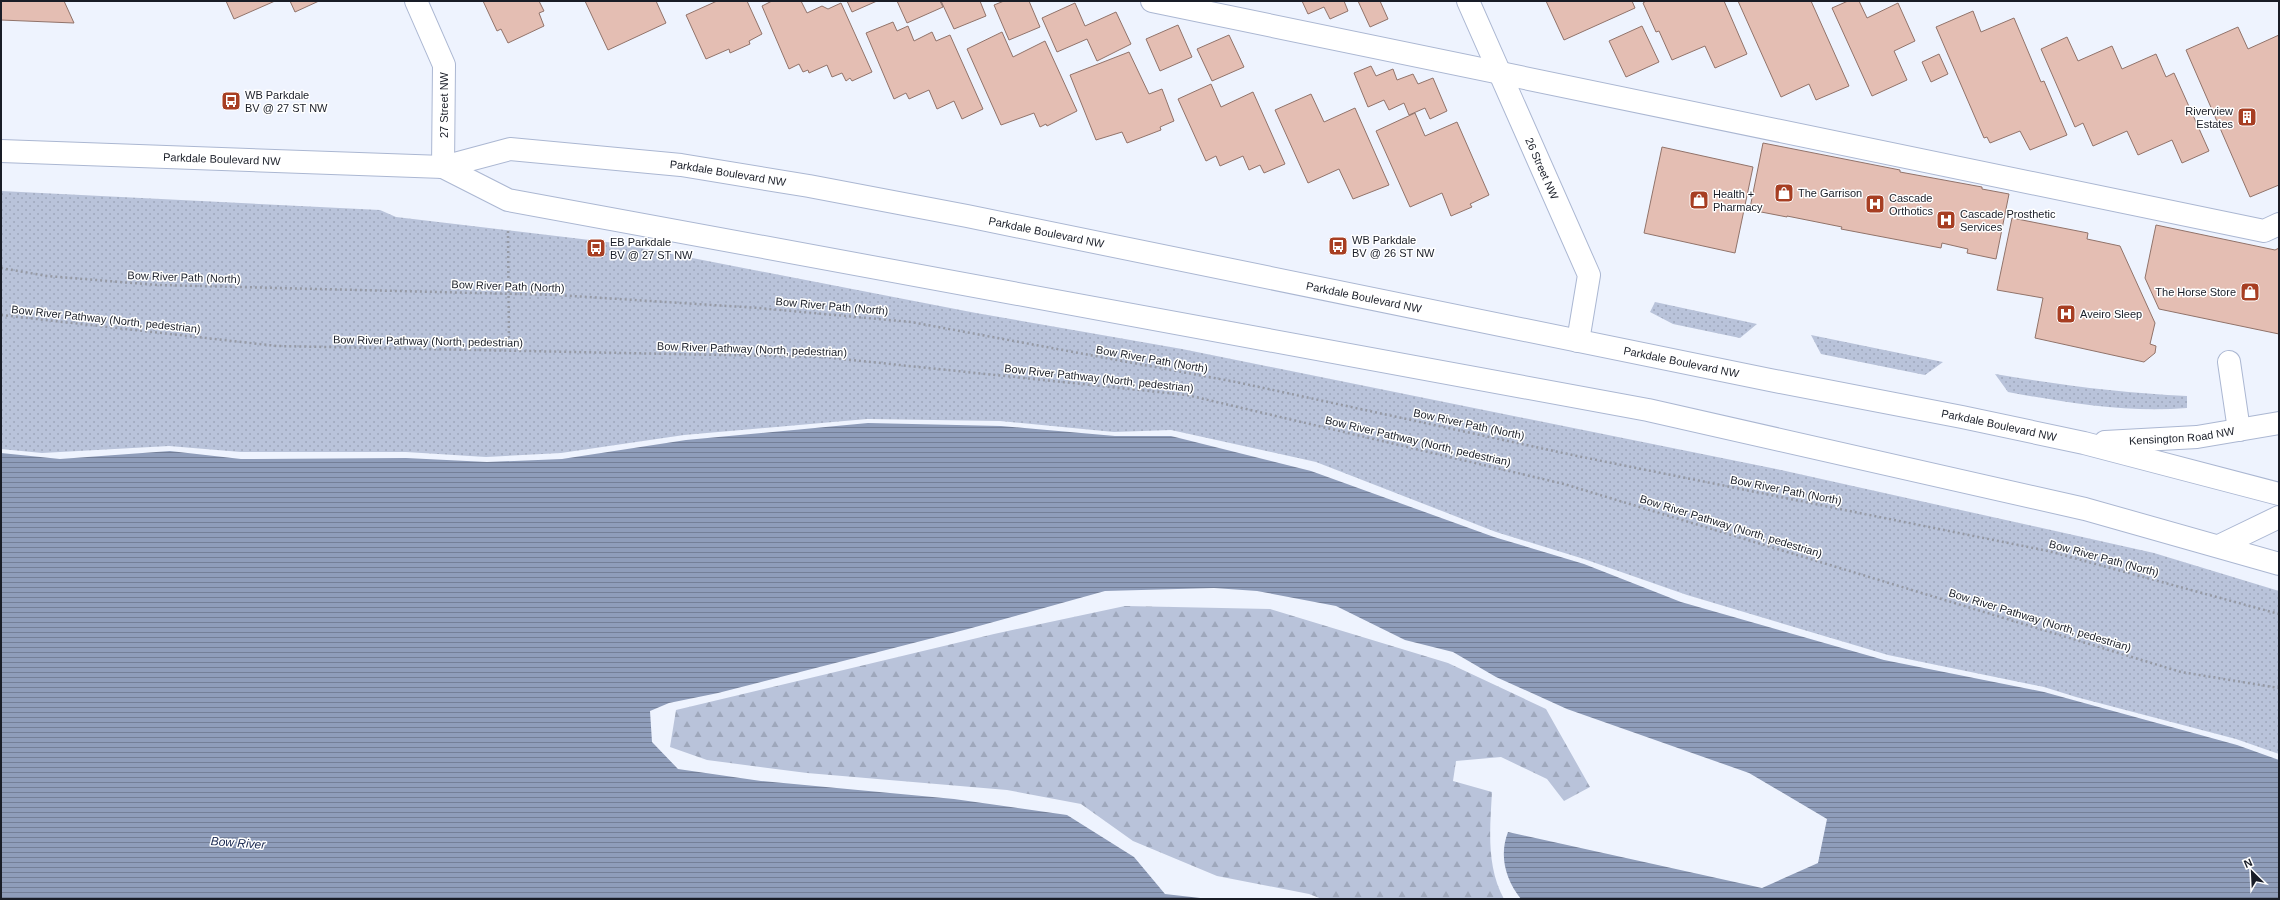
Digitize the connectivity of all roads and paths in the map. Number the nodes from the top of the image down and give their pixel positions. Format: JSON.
{"nodes":[{"id":1,"x":416,"y":1,"type":"edge"},
{"id":2,"x":1152,"y":1,"type":"edge"},
{"id":3,"x":1468,"y":1,"type":"edge"},
{"id":4,"x":1502,"y":74,"type":"junction"},
{"id":5,"x":1,"y":150,"type":"edge"},
{"id":6,"x":443,"y":166,"type":"junction"},
{"id":7,"x":2279,"y":224,"type":"edge"},
{"id":8,"x":507,"y":225,"type":"dead end"},
{"id":9,"x":1,"y":268,"type":"edge"},
{"id":10,"x":510,"y":293,"type":"junction"},
{"id":11,"x":1,"y":315,"type":"edge"},
{"id":12,"x":1578,"y":341,"type":"junction"},
{"id":13,"x":509,"y":351,"type":"junction"},
{"id":14,"x":2229,"y":362,"type":"dead end"},
{"id":15,"x":2279,"y":423,"type":"edge"},
{"id":16,"x":2239,"y":430,"type":"junction"},
{"id":17,"x":2084,"y":443,"type":"junction"},
{"id":18,"x":2279,"y":494,"type":"edge"},
{"id":19,"x":2279,"y":517,"type":"edge"},
{"id":20,"x":2219,"y":546,"type":"junction"},
{"id":21,"x":2279,"y":564,"type":"edge"},
{"id":22,"x":2279,"y":614,"type":"edge"},
{"id":23,"x":2279,"y":688,"type":"edge"}],
"edges":[{"from":1,"to":6,"type":"main road","name":"27 Street NW"},
{"from":2,"to":4,"type":"main road"},
{"from":3,"to":4,"type":"main road","name":"26 Street NW"},
{"from":4,"to":7,"type":"main road"},
{"from":4,"to":12,"type":"main road","name":"26 Street NW"},
{"from":5,"to":6,"type":"main road","name":"Parkdale Boulevard NW"},
{"from":6,"to":12,"type":"main road","name":"Parkdale Boulevard NW"},
{"from":6,"to":20,"type":"main road","name":"Parkdale Boulevard NW"},
{"from":8,"to":10,"type":"path"},
{"from":9,"to":10,"type":"path","name":"Bow River Path (North)"},
{"from":10,"to":13,"type":"path"},
{"from":10,"to":22,"type":"path","name":"Bow River Path (North)"},
{"from":11,"to":13,"type":"path","name":"Bow River Pathway (North, pedestrian)"},
{"from":12,"to":17,"type":"main road","name":"Parkdale Boulevard NW"},
{"from":13,"to":23,"type":"path","name":"Bow River Pathway (North, pedestrian)"},
{"from":14,"to":16,"type":"main road"},
{"from":15,"to":16,"type":"main road","name":"Kensington Road NW"},
{"from":16,"to":17,"type":"main road","name":"Kensington Road NW"},
{"from":17,"to":18,"type":"main road","name":"Parkdale Boulevard NW"},
{"from":19,"to":20,"type":"main road"},
{"from":20,"to":21,"type":"main road","name":"Parkdale Boulevard NW"}]}
